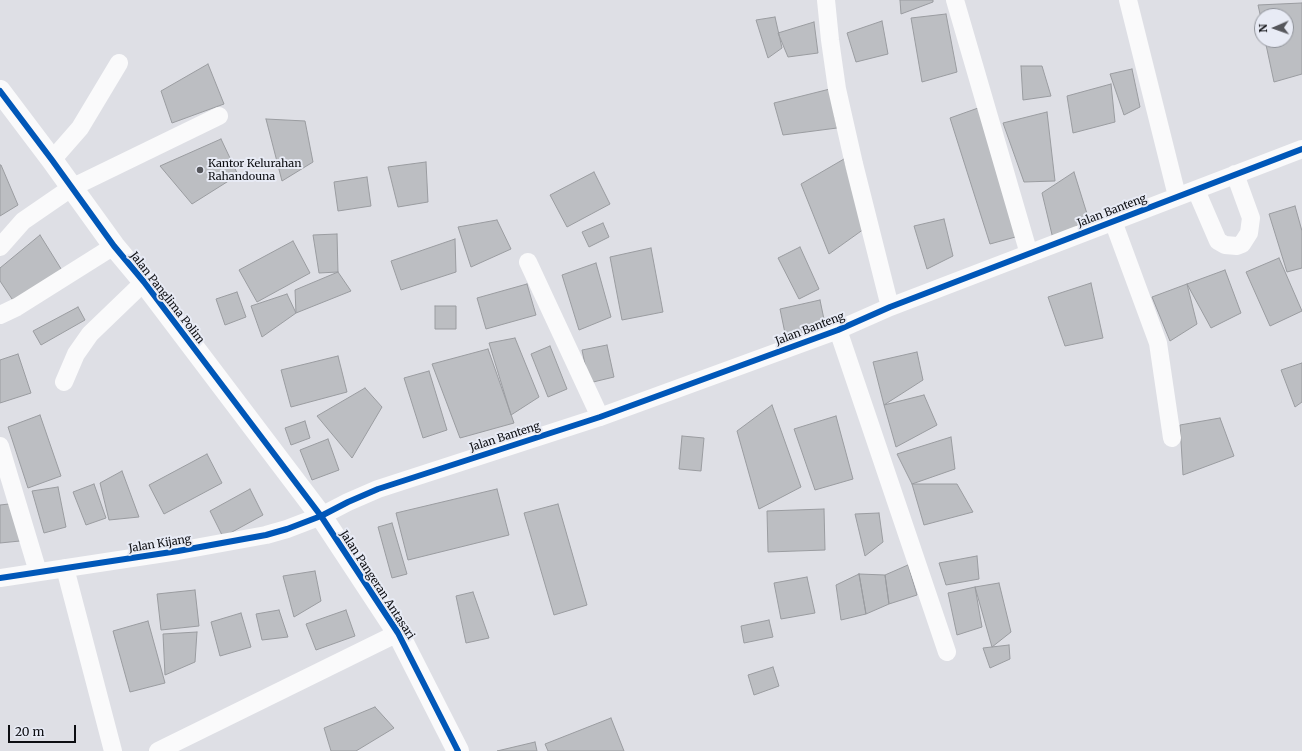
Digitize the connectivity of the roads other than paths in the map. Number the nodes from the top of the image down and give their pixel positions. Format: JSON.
{"nodes":[{"id":1,"x":826,"y":0,"type":"edge"},
{"id":2,"x":955,"y":0,"type":"edge"},
{"id":3,"x":1128,"y":0,"type":"edge"},
{"id":4,"x":119,"y":63,"type":"dead end"},
{"id":5,"x":0,"y":92,"type":"edge"},
{"id":6,"x":219,"y":116,"type":"dead end"},
{"id":7,"x":1302,"y":149,"type":"edge"},
{"id":8,"x":52,"y":160,"type":"junction"},
{"id":9,"x":1235,"y":174,"type":"junction"},
{"id":10,"x":71,"y":188,"type":"junction"},
{"id":11,"x":1196,"y":190,"type":"junction"},
{"id":12,"x":1177,"y":196,"type":"junction"},
{"id":13,"x":1113,"y":221,"type":"junction"},
{"id":14,"x":114,"y":246,"type":"junction"},
{"id":15,"x":0,"y":247,"type":"edge"},
{"id":16,"x":1029,"y":254,"type":"junction"},
{"id":17,"x":528,"y":262,"type":"dead end"},
{"id":18,"x":144,"y":282,"type":"junction"},
{"id":19,"x":890,"y":307,"type":"junction"},
{"id":20,"x":0,"y":315,"type":"edge"},
{"id":21,"x":838,"y":330,"type":"junction"},
{"id":22,"x":64,"y":382,"type":"dead end"},
{"id":23,"x":600,"y":417,"type":"junction"},
{"id":24,"x":1172,"y":438,"type":"dead end"},
{"id":25,"x":0,"y":446,"type":"edge"},
{"id":26,"x":321,"y":516,"type":"junction"},
{"id":27,"x":65,"y":568,"type":"junction"},
{"id":28,"x":38,"y":572,"type":"junction"},
{"id":29,"x":0,"y":578,"type":"edge"},
{"id":30,"x":398,"y":633,"type":"junction"},
{"id":31,"x":947,"y":652,"type":"dead end"},
{"id":32,"x":113,"y":751,"type":"edge"},
{"id":33,"x":158,"y":751,"type":"edge"},
{"id":34,"x":458,"y":751,"type":"edge"}],
"edges":[{"from":1,"to":19,"type":"street"},
{"from":2,"to":16,"type":"street"},
{"from":3,"to":12,"type":"street"},
{"from":4,"to":8,"type":"street"},
{"from":5,"to":8,"type":"street","name":"Jalan Panglima Polim"},
{"from":6,"to":10,"type":"street"},
{"from":7,"to":9,"type":"street","name":"Jalan Banteng"},
{"from":8,"to":10,"type":"street","name":"Jalan Panglima Polim"},
{"from":9,"to":11,"type":"street","name":"Jalan Banteng"},
{"from":9,"to":11,"type":"street"},
{"from":10,"to":14,"type":"street","name":"Jalan Panglima Polim"},
{"from":10,"to":15,"type":"street"},
{"from":11,"to":12,"type":"street","name":"Jalan Banteng"},
{"from":12,"to":13,"type":"street","name":"Jalan Banteng"},
{"from":13,"to":16,"type":"street","name":"Jalan Banteng"},
{"from":13,"to":24,"type":"street"},
{"from":14,"to":18,"type":"street","name":"Jalan Panglima Polim"},
{"from":14,"to":20,"type":"street"},
{"from":16,"to":19,"type":"street","name":"Jalan Banteng"},
{"from":17,"to":23,"type":"street"},
{"from":18,"to":22,"type":"street"},
{"from":18,"to":26,"type":"street","name":"Jalan Panglima Polim"},
{"from":19,"to":21,"type":"street","name":"Jalan Banteng"},
{"from":21,"to":23,"type":"street","name":"Jalan Banteng"},
{"from":21,"to":31,"type":"street"},
{"from":23,"to":26,"type":"street","name":"Jalan Banteng"},
{"from":25,"to":28,"type":"street"},
{"from":26,"to":27,"type":"street","name":"Jalan Kijang"},
{"from":26,"to":30,"type":"street","name":"Jalan Pangeran Antasari"},
{"from":27,"to":28,"type":"street","name":"Jalan Kijang"},
{"from":27,"to":32,"type":"street"},
{"from":28,"to":29,"type":"street","name":"Jalan Kijang"},
{"from":30,"to":33,"type":"street"},
{"from":30,"to":34,"type":"street","name":"Jalan Pangeran Antasari"}]}
